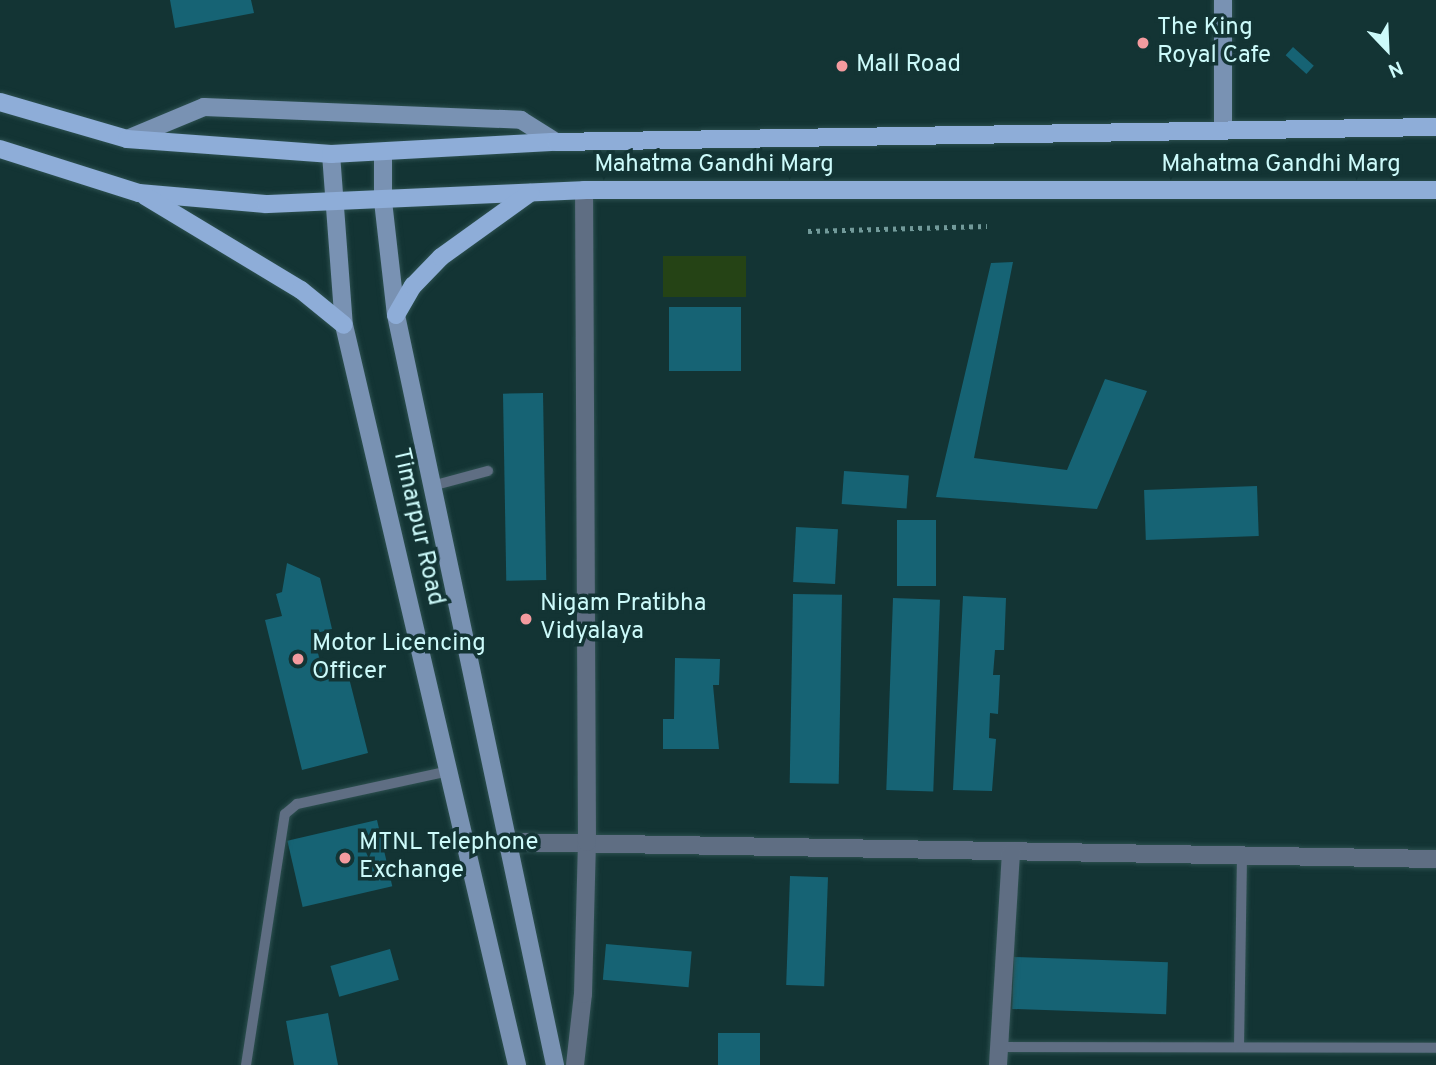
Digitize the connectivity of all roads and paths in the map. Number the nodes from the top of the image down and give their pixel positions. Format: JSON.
{"nodes":[{"id":1,"x":1223,"y":0,"type":"edge"},
{"id":2,"x":0,"y":102,"type":"edge"},
{"id":3,"x":1436,"y":127,"type":"edge"},
{"id":4,"x":1223,"y":128,"type":"junction"},
{"id":5,"x":127,"y":139,"type":"junction"},
{"id":6,"x":556,"y":142,"type":"junction"},
{"id":7,"x":0,"y":149,"type":"edge"},
{"id":8,"x":383,"y":153,"type":"junction"},
{"id":9,"x":331,"y":154,"type":"junction"},
{"id":10,"x":584,"y":190,"type":"junction"},
{"id":11,"x":1436,"y":190,"type":"edge"},
{"id":12,"x":533,"y":192,"type":"junction"},
{"id":13,"x":139,"y":193,"type":"junction"},
{"id":14,"x":383,"y":201,"type":"junction"},
{"id":15,"x":332,"y":203,"type":"junction"},
{"id":16,"x":987,"y":226,"type":"dead end"},
{"id":17,"x":808,"y":231,"type":"dead end"},
{"id":18,"x":396,"y":315,"type":"junction"},
{"id":19,"x":344,"y":325,"type":"junction"},
{"id":20,"x":488,"y":471,"type":"dead end"},
{"id":21,"x":432,"y":486,"type":"junction"},
{"id":22,"x":449,"y":771,"type":"junction"},
{"id":23,"x":508,"y":842,"type":"junction"},
{"id":24,"x":587,"y":842,"type":"junction"},
{"id":25,"x":1011,"y":850,"type":"junction"},
{"id":26,"x":1241,"y":855,"type":"junction"},
{"id":27,"x":1436,"y":859,"type":"edge"},
{"id":28,"x":1239,"y":1047,"type":"junction"},
{"id":29,"x":1436,"y":1048,"type":"edge"},
{"id":30,"x":998,"y":1056,"type":"edge"},
{"id":31,"x":246,"y":1065,"type":"edge"},
{"id":32,"x":517,"y":1065,"type":"edge"},
{"id":33,"x":555,"y":1065,"type":"edge"},
{"id":34,"x":575,"y":1065,"type":"edge"}],
"edges":[{"from":1,"to":4,"type":"street"},
{"from":2,"to":5,"type":"main road","name":"Mahatma Gandhi Marg"},
{"from":3,"to":4,"type":"main road","name":"Mahatma Gandhi Marg"},
{"from":4,"to":6,"type":"main road","name":"Mahatma Gandhi Marg"},
{"from":5,"to":6,"type":"street"},
{"from":5,"to":9,"type":"main road","name":"Mahatma Gandhi Marg"},
{"from":6,"to":8,"type":"main road","name":"Mahatma Gandhi Marg"},
{"from":7,"to":13,"type":"main road","name":"Mahatma Gandhi Marg"},
{"from":8,"to":9,"type":"main road","name":"Mahatma Gandhi Marg"},
{"from":8,"to":14,"type":"street","name":"Timarpur Road"},
{"from":9,"to":15,"type":"street","name":"Timarpur Road"},
{"from":10,"to":11,"type":"main road","name":"Mahatma Gandhi Marg"},
{"from":10,"to":12,"type":"main road","name":"Mahatma Gandhi Marg"},
{"from":10,"to":24,"type":"street"},
{"from":12,"to":14,"type":"main road","name":"Mahatma Gandhi Marg"},
{"from":12,"to":18,"type":"main road"},
{"from":13,"to":15,"type":"main road","name":"Mahatma Gandhi Marg"},
{"from":13,"to":19,"type":"main road"},
{"from":14,"to":15,"type":"main road","name":"Mahatma Gandhi Marg"},
{"from":14,"to":18,"type":"street","name":"Timarpur Road"},
{"from":15,"to":19,"type":"street","name":"Timarpur Road"},
{"from":16,"to":17,"type":"path"},
{"from":18,"to":21,"type":"street","name":"Timarpur Road"},
{"from":19,"to":22,"type":"street","name":"Timarpur Road"},
{"from":20,"to":21,"type":"lane"},
{"from":21,"to":23,"type":"street","name":"Timarpur Road"},
{"from":22,"to":31,"type":"lane"},
{"from":22,"to":32,"type":"street","name":"Timarpur Road"},
{"from":23,"to":24,"type":"street"},
{"from":23,"to":33,"type":"street","name":"Timarpur Road"},
{"from":24,"to":25,"type":"street"},
{"from":24,"to":34,"type":"street"},
{"from":25,"to":26,"type":"street"},
{"from":25,"to":30,"type":"street"},
{"from":26,"to":27,"type":"street"},
{"from":26,"to":28,"type":"lane"},
{"from":28,"to":29,"type":"lane"},
{"from":28,"to":30,"type":"lane"}]}
